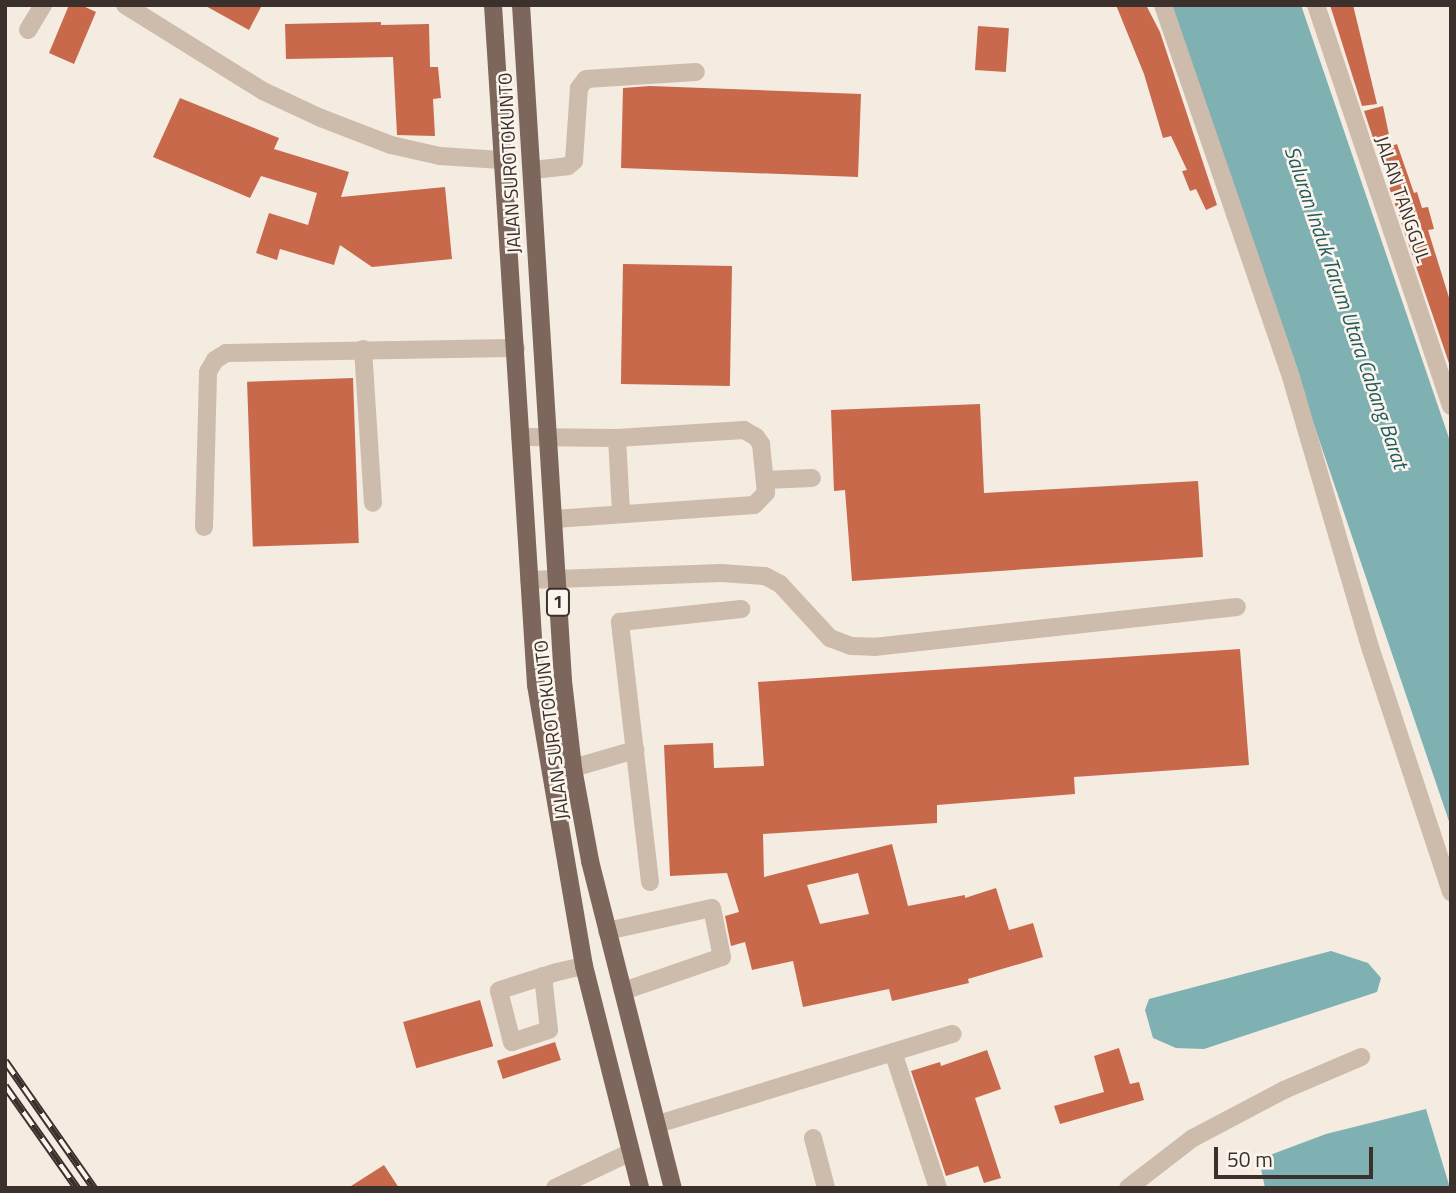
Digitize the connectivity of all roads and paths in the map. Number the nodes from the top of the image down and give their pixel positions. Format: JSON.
{"nodes":[{"id":1,"x":43,"y":5,"type":"edge"},
{"id":2,"x":125,"y":5,"type":"edge"},
{"id":3,"x":494,"y":5,"type":"edge"},
{"id":4,"x":521,"y":5,"type":"edge"},
{"id":5,"x":1163,"y":5,"type":"edge"},
{"id":6,"x":1316,"y":5,"type":"edge"},
{"id":7,"x":28,"y":30,"type":"dead end"},
{"id":8,"x":696,"y":72,"type":"dead end"},
{"id":9,"x":501,"y":160,"type":"junction"},
{"id":10,"x":532,"y":170,"type":"junction"},
{"id":11,"x":516,"y":348,"type":"junction"},
{"id":12,"x":363,"y":349,"type":"junction"},
{"id":13,"x":1451,"y":406,"type":"edge"},
{"id":14,"x":520,"y":437,"type":"junction"},
{"id":15,"x":548,"y":437,"type":"junction"},
{"id":16,"x":617,"y":438,"type":"junction"},
{"id":17,"x":811,"y":478,"type":"dead end"},
{"id":18,"x":765,"y":480,"type":"junction"},
{"id":19,"x":373,"y":503,"type":"dead end"},
{"id":20,"x":621,"y":513,"type":"junction"},
{"id":21,"x":554,"y":519,"type":"junction"},
{"id":22,"x":204,"y":527,"type":"dead end"},
{"id":23,"x":557,"y":577,"type":"junction"},
{"id":24,"x":528,"y":580,"type":"junction"},
{"id":25,"x":1237,"y":607,"type":"dead end"},
{"id":26,"x":741,"y":609,"type":"dead end"},
{"id":27,"x":635,"y":750,"type":"junction"},
{"id":28,"x":573,"y":768,"type":"junction"},
{"id":29,"x":650,"y":882,"type":"dead end"},
{"id":30,"x":1451,"y":892,"type":"edge"},
{"id":31,"x":607,"y":931,"type":"junction"},
{"id":32,"x":584,"y":966,"type":"junction"},
{"id":33,"x":543,"y":976,"type":"dead end"},
{"id":34,"x":622,"y":991,"type":"junction"},
{"id":35,"x":953,"y":1034,"type":"dead end"},
{"id":36,"x":893,"y":1052,"type":"junction"},
{"id":37,"x":1361,"y":1057,"type":"dead end"},
{"id":38,"x":657,"y":1124,"type":"junction"},
{"id":39,"x":813,"y":1138,"type":"dead end"},
{"id":40,"x":629,"y":1153,"type":"junction"},
{"id":41,"x":555,"y":1188,"type":"edge"},
{"id":42,"x":640,"y":1188,"type":"edge"},
{"id":43,"x":673,"y":1188,"type":"edge"},
{"id":44,"x":826,"y":1188,"type":"edge"},
{"id":45,"x":938,"y":1188,"type":"edge"},
{"id":46,"x":1128,"y":1188,"type":"edge"}],
"edges":[{"from":1,"to":7,"type":"street"},
{"from":2,"to":9,"type":"street"},
{"from":3,"to":9,"type":"main road","name":"JALAN SUROTOKUNTO","number":"1"},
{"from":4,"to":10,"type":"main road","name":"JALAN SUROTOKUNTO","number":"1"},
{"from":5,"to":30,"type":"street"},
{"from":6,"to":13,"type":"street","name":"JALAN TANGGUL"},
{"from":8,"to":10,"type":"street"},
{"from":9,"to":11,"type":"main road","name":"JALAN SUROTOKUNTO","number":"1"},
{"from":10,"to":15,"type":"main road","name":"JALAN SUROTOKUNTO","number":"1"},
{"from":11,"to":12,"type":"street"},
{"from":11,"to":14,"type":"main road","name":"JALAN SUROTOKUNTO","number":"1"},
{"from":12,"to":19,"type":"street"},
{"from":12,"to":22,"type":"street"},
{"from":14,"to":15,"type":"street"},
{"from":14,"to":24,"type":"main road","name":"JALAN SUROTOKUNTO","number":"1"},
{"from":15,"to":16,"type":"street"},
{"from":15,"to":21,"type":"main road","name":"JALAN SUROTOKUNTO","number":"1"},
{"from":16,"to":18,"type":"street"},
{"from":16,"to":20,"type":"street"},
{"from":17,"to":18,"type":"street"},
{"from":18,"to":20,"type":"street"},
{"from":20,"to":21,"type":"street"},
{"from":21,"to":23,"type":"main road","name":"JALAN SUROTOKUNTO","number":"1"},
{"from":23,"to":24,"type":"street"},
{"from":23,"to":25,"type":"street"},
{"from":23,"to":28,"type":"main road","name":"JALAN SUROTOKUNTO","number":"1"},
{"from":24,"to":32,"type":"main road","name":"JALAN SUROTOKUNTO","number":"1"},
{"from":26,"to":27,"type":"street"},
{"from":27,"to":28,"type":"street"},
{"from":27,"to":29,"type":"street"},
{"from":28,"to":31,"type":"main road","name":"JALAN SUROTOKUNTO","number":"1"},
{"from":31,"to":34,"type":"main road","name":"JALAN SUROTOKUNTO","number":"1"},
{"from":31,"to":34,"type":"street"},
{"from":32,"to":33,"type":"street"},
{"from":32,"to":40,"type":"main road","name":"JALAN SUROTOKUNTO","number":"1"},
{"from":34,"to":38,"type":"main road","name":"JALAN SUROTOKUNTO","number":"1"},
{"from":35,"to":36,"type":"street"},
{"from":36,"to":38,"type":"street"},
{"from":36,"to":45,"type":"street"},
{"from":37,"to":46,"type":"street"},
{"from":38,"to":43,"type":"main road","name":"JALAN SUROTOKUNTO","number":"1"},
{"from":39,"to":44,"type":"street"},
{"from":40,"to":41,"type":"street"},
{"from":40,"to":42,"type":"main road","name":"JALAN SUROTOKUNTO","number":"1"}]}
